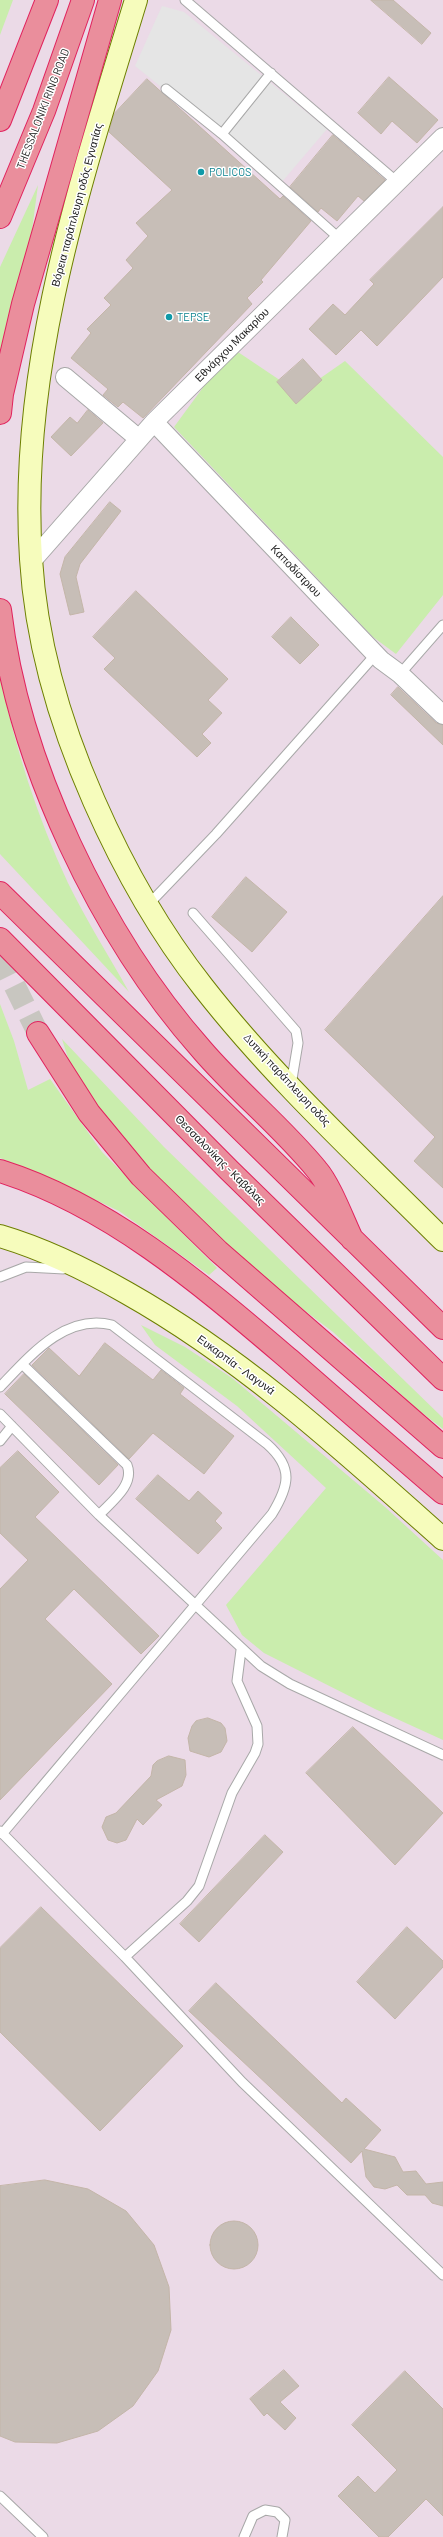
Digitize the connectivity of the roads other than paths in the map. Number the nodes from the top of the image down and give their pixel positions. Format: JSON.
{"nodes":[{"id":1,"x":48,"y":0,"type":"edge"},
{"id":2,"x":83,"y":0,"type":"edge"},
{"id":3,"x":110,"y":0,"type":"edge"},
{"id":4,"x":136,"y":0,"type":"edge"},
{"id":5,"x":185,"y":0,"type":"edge"},
{"id":6,"x":271,"y":73,"type":"junction"},
{"id":7,"x":166,"y":89,"type":"dead end"},
{"id":8,"x":0,"y":120,"type":"edge"},
{"id":9,"x":222,"y":134,"type":"junction"},
{"id":10,"x":443,"y":137,"type":"edge"},
{"id":11,"x":397,"y":182,"type":"junction"},
{"id":12,"x":0,"y":217,"type":"edge"},
{"id":13,"x":340,"y":239,"type":"junction"},
{"id":14,"x":65,"y":378,"type":"dead end"},
{"id":15,"x":0,"y":413,"type":"edge"},
{"id":16,"x":154,"y":422,"type":"junction"},
{"id":17,"x":139,"y":440,"type":"junction"},
{"id":18,"x":31,"y":562,"type":"junction"},
{"id":19,"x":0,"y":610,"type":"edge"},
{"id":20,"x":443,"y":625,"type":"edge"},
{"id":21,"x":376,"y":654,"type":"junction"},
{"id":22,"x":400,"y":674,"type":"junction"},
{"id":23,"x":443,"y":715,"type":"edge"},
{"id":24,"x":0,"y":893,"type":"edge"},
{"id":25,"x":147,"y":906,"type":"junction"},
{"id":26,"x":193,"y":913,"type":"dead end"},
{"id":27,"x":0,"y":939,"type":"edge"},
{"id":28,"x":38,"y":1033,"type":"tunnel mouth"},
{"id":29,"x":291,"y":1087,"type":"junction"},
{"id":30,"x":0,"y":1171,"type":"edge"},
{"id":31,"x":0,"y":1236,"type":"edge"},
{"id":32,"x":352,"y":1239,"type":"junction"},
{"id":33,"x":443,"y":1240,"type":"edge"},
{"id":34,"x":95,"y":1275,"type":"junction"},
{"id":35,"x":0,"y":1277,"type":"edge"},
{"id":36,"x":443,"y":1328,"type":"edge"},
{"id":37,"x":22,"y":1364,"type":"junction"},
{"id":38,"x":443,"y":1379,"type":"edge"},
{"id":39,"x":0,"y":1387,"type":"edge"},
{"id":40,"x":0,"y":1414,"type":"edge"},
{"id":41,"x":12,"y":1426,"type":"junction"},
{"id":42,"x":0,"y":1441,"type":"edge"},
{"id":43,"x":443,"y":1447,"type":"edge"},
{"id":44,"x":443,"y":1493,"type":"edge"},
{"id":45,"x":99,"y":1515,"type":"junction"},
{"id":46,"x":443,"y":1539,"type":"edge"},
{"id":47,"x":194,"y":1607,"type":"junction"},
{"id":48,"x":241,"y":1650,"type":"junction"},
{"id":49,"x":443,"y":1755,"type":"edge"},
{"id":50,"x":1,"y":1832,"type":"edge"},
{"id":51,"x":124,"y":1957,"type":"junction"},
{"id":52,"x":443,"y":2275,"type":"edge"},
{"id":53,"x":0,"y":2496,"type":"edge"},
{"id":54,"x":43,"y":2537,"type":"edge"},
{"id":55,"x":244,"y":2537,"type":"edge"},
{"id":56,"x":282,"y":2537,"type":"edge"}],
"edges":[{"from":1,"to":8,"type":"highway"},
{"from":2,"to":12,"type":"highway","name":"THESSALONIKI RING ROAD"},
{"from":3,"to":15,"type":"highway"},
{"from":4,"to":18,"type":"street","name":"Βόρεια παράπλευρη οδός Εγνατίας"},
{"from":5,"to":6,"type":"lane"},
{"from":6,"to":9,"type":"lane"},
{"from":6,"to":11,"type":"lane"},
{"from":7,"to":9,"type":"lane"},
{"from":9,"to":13,"type":"lane"},
{"from":10,"to":11,"type":"street","name":"Εθνάρχου Μακαρίου"},
{"from":11,"to":13,"type":"street","name":"Εθνάρχου Μακαρίου"},
{"from":13,"to":16,"type":"street","name":"Εθνάρχου Μακαρίου"},
{"from":14,"to":17,"type":"street"},
{"from":16,"to":17,"type":"street","name":"Εθνάρχου Μακαρίου"},
{"from":16,"to":21,"type":"street","name":"Καποδίστριου"},
{"from":17,"to":18,"type":"street","name":"Εθνάρχου Μακαρίου"},
{"from":18,"to":25,"type":"street","name":"Δυτική παράπλευρη οδός"},
{"from":19,"to":32,"type":"highway"},
{"from":20,"to":22,"type":"lane"},
{"from":21,"to":22,"type":"street","name":"Καποδίστριου"},
{"from":21,"to":25,"type":"lane"},
{"from":22,"to":23,"type":"street","name":"Καποδίστριου"},
{"from":24,"to":32,"type":"highway"},
{"from":25,"to":29,"type":"street","name":"Δυτική παράπλευρη οδός"},
{"from":26,"to":29,"type":"lane"},
{"from":27,"to":38,"type":"highway","name":"Θεσσαλονίκης - Καβάλας"},
{"from":28,"to":43,"type":"highway"},
{"from":29,"to":33,"type":"street","name":"Δυτική παράπλευρη οδός"},
{"from":30,"to":44,"type":"highway"},
{"from":31,"to":34,"type":"street","name":"Ευκαρπία - Λαγυνά"},
{"from":32,"to":36,"type":"highway"},
{"from":34,"to":35,"type":"lane"},
{"from":34,"to":46,"type":"street","name":"Ευκαρπία - Λαγυνά"},
{"from":37,"to":39,"type":"lane"},
{"from":37,"to":45,"type":"lane"},
{"from":37,"to":47,"type":"lane"},
{"from":40,"to":41,"type":"lane"},
{"from":41,"to":42,"type":"lane"},
{"from":41,"to":45,"type":"lane"},
{"from":45,"to":47,"type":"lane"},
{"from":47,"to":48,"type":"lane"},
{"from":47,"to":50,"type":"lane"},
{"from":48,"to":49,"type":"lane"},
{"from":48,"to":51,"type":"lane"},
{"from":50,"to":51,"type":"lane"},
{"from":51,"to":52,"type":"lane"},
{"from":53,"to":54,"type":"lane"},
{"from":55,"to":56,"type":"lane"}]}
